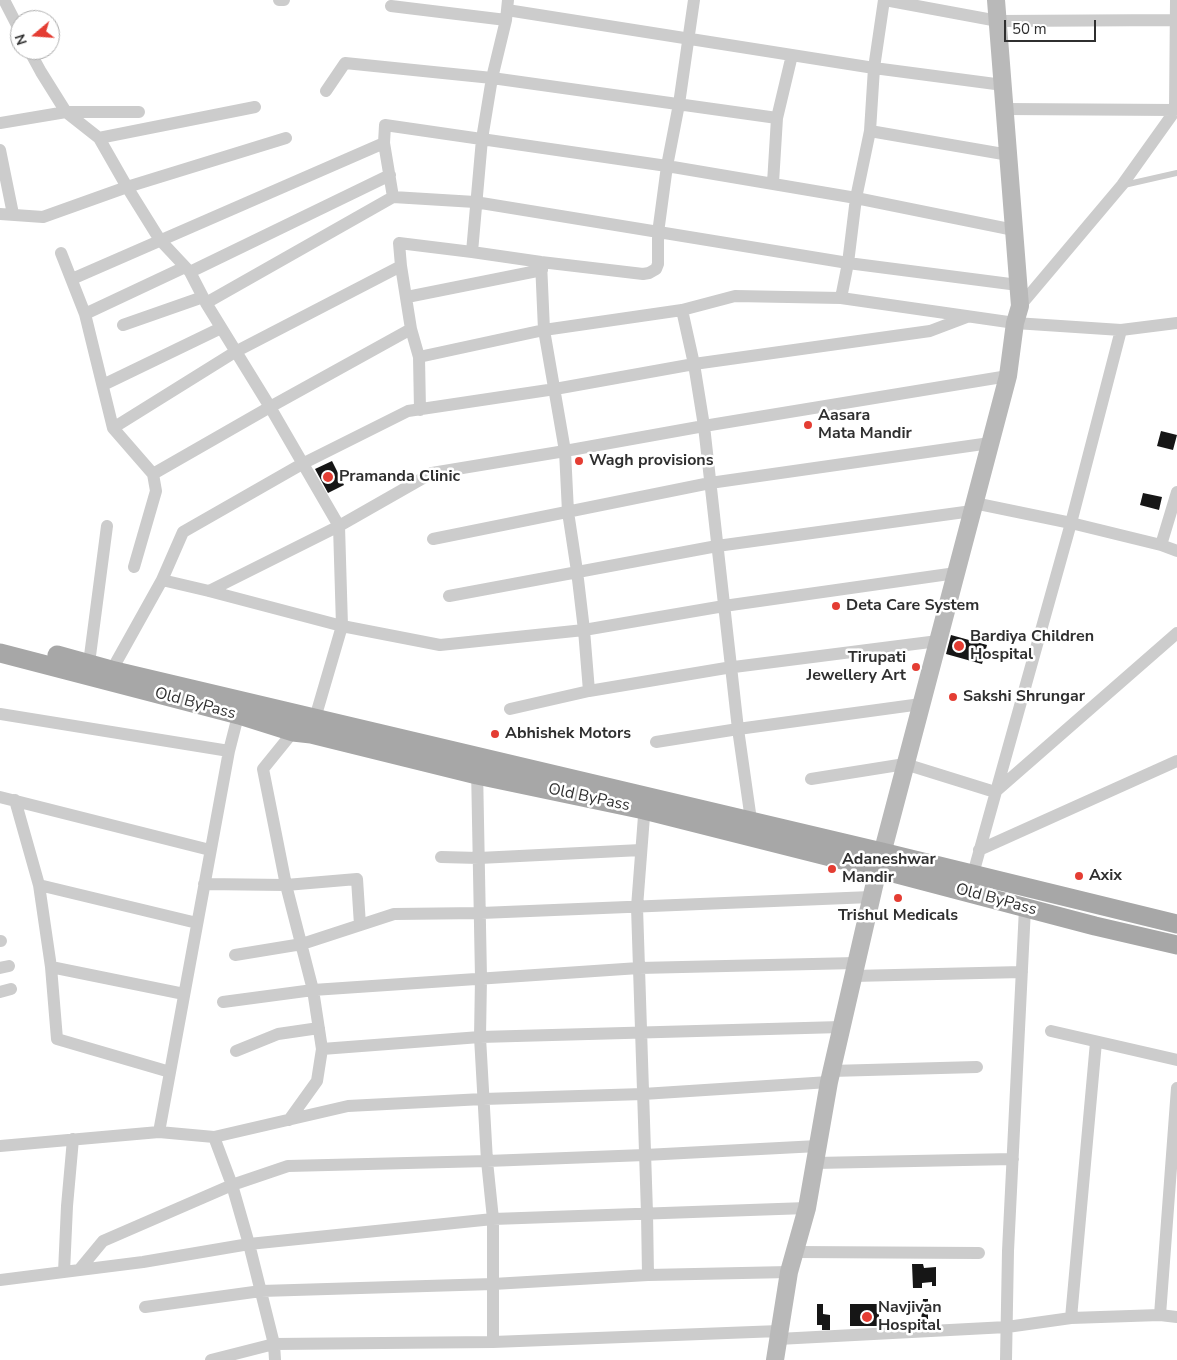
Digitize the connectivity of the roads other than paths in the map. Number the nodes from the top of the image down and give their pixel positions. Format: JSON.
{"nodes":[{"id":1,"x":4,"y":0,"type":"edge"},
{"id":2,"x":279,"y":0,"type":"edge"},
{"id":3,"x":284,"y":0,"type":"edge"},
{"id":4,"x":694,"y":0,"type":"edge"},
{"id":5,"x":884,"y":0,"type":"edge"},
{"id":6,"x":996,"y":0,"type":"edge"},
{"id":7,"x":1176,"y":0,"type":"edge"},
{"id":8,"x":391,"y":6,"type":"dead end"},
{"id":9,"x":507,"y":10,"type":"edge"},
{"id":10,"x":10,"y":12,"type":"edge"},
{"id":11,"x":1176,"y":20,"type":"edge"},
{"id":12,"x":998,"y":21,"type":"junction"},
{"id":13,"x":687,"y":38,"type":"junction"},
{"id":14,"x":792,"y":55,"type":"junction"},
{"id":15,"x":34,"y":60,"type":"edge"},
{"id":16,"x":874,"y":68,"type":"junction"},
{"id":17,"x":492,"y":78,"type":"junction"},
{"id":18,"x":1003,"y":85,"type":"junction"},
{"id":19,"x":326,"y":91,"type":"dead end"},
{"id":20,"x":679,"y":104,"type":"junction"},
{"id":21,"x":255,"y":108,"type":"dead end"},
{"id":22,"x":1005,"y":108,"type":"junction"},
{"id":23,"x":1176,"y":109,"type":"edge"},
{"id":24,"x":66,"y":112,"type":"junction"},
{"id":25,"x":139,"y":112,"type":"dead end"},
{"id":26,"x":778,"y":118,"type":"junction"},
{"id":27,"x":0,"y":123,"type":"edge"},
{"id":28,"x":870,"y":130,"type":"junction"},
{"id":29,"x":99,"y":138,"type":"junction"},
{"id":30,"x":286,"y":138,"type":"dead end"},
{"id":31,"x":482,"y":139,"type":"junction"},
{"id":32,"x":384,"y":143,"type":"junction"},
{"id":33,"x":0,"y":150,"type":"edge"},
{"id":34,"x":1008,"y":155,"type":"junction"},
{"id":35,"x":667,"y":166,"type":"junction"},
{"id":36,"x":1177,"y":173,"type":"edge"},
{"id":37,"x":390,"y":175,"type":"junction"},
{"id":38,"x":773,"y":183,"type":"junction"},
{"id":39,"x":1122,"y":185,"type":"junction"},
{"id":40,"x":127,"y":187,"type":"junction"},
{"id":41,"x":394,"y":197,"type":"junction"},
{"id":42,"x":856,"y":198,"type":"junction"},
{"id":43,"x":475,"y":202,"type":"junction"},
{"id":44,"x":0,"y":214,"type":"edge"},
{"id":45,"x":13,"y":214,"type":"junction"},
{"id":46,"x":1014,"y":230,"type":"junction"},
{"id":47,"x":658,"y":233,"type":"junction"},
{"id":48,"x":160,"y":240,"type":"junction"},
{"id":49,"x":472,"y":252,"type":"junction"},
{"id":50,"x":61,"y":253,"type":"dead end"},
{"id":51,"x":848,"y":263,"type":"junction"},
{"id":52,"x":401,"y":266,"type":"junction"},
{"id":53,"x":542,"y":266,"type":"junction"},
{"id":54,"x":188,"y":269,"type":"junction"},
{"id":55,"x":72,"y":279,"type":"junction"},
{"id":56,"x":1018,"y":286,"type":"junction"},
{"id":57,"x":407,"y":297,"type":"junction"},
{"id":58,"x":840,"y":298,"type":"junction"},
{"id":59,"x":205,"y":300,"type":"junction"},
{"id":60,"x":682,"y":310,"type":"junction"},
{"id":61,"x":85,"y":314,"type":"junction"},
{"id":62,"x":1018,"y":314,"type":"junction"},
{"id":63,"x":967,"y":316,"type":"junction"},
{"id":64,"x":1177,"y":323,"type":"edge"},
{"id":65,"x":124,"y":325,"type":"dead end"},
{"id":66,"x":222,"y":328,"type":"junction"},
{"id":67,"x":412,"y":329,"type":"junction"},
{"id":68,"x":544,"y":330,"type":"junction"},
{"id":69,"x":1121,"y":330,"type":"junction"},
{"id":70,"x":235,"y":352,"type":"junction"},
{"id":71,"x":419,"y":356,"type":"junction"},
{"id":72,"x":694,"y":364,"type":"junction"},
{"id":73,"x":1008,"y":376,"type":"junction"},
{"id":74,"x":103,"y":385,"type":"junction"},
{"id":75,"x":555,"y":389,"type":"junction"},
{"id":76,"x":270,"y":407,"type":"junction"},
{"id":77,"x":420,"y":410,"type":"junction"},
{"id":78,"x":704,"y":426,"type":"junction"},
{"id":79,"x":113,"y":428,"type":"junction"},
{"id":80,"x":990,"y":443,"type":"junction"},
{"id":81,"x":565,"y":451,"type":"junction"},
{"id":82,"x":302,"y":464,"type":"junction"},
{"id":83,"x":153,"y":474,"type":"junction"},
{"id":84,"x":710,"y":483,"type":"junction"},
{"id":85,"x":1177,"y":492,"type":"edge"},
{"id":86,"x":973,"y":507,"type":"junction"},
{"id":87,"x":568,"y":512,"type":"junction"},
{"id":88,"x":1071,"y":523,"type":"junction"},
{"id":89,"x":107,"y":526,"type":"dead end"},
{"id":90,"x":339,"y":526,"type":"junction"},
{"id":91,"x":433,"y":539,"type":"dead end"},
{"id":92,"x":1161,"y":545,"type":"junction"},
{"id":93,"x":717,"y":546,"type":"junction"},
{"id":94,"x":1177,"y":551,"type":"edge"},
{"id":95,"x":134,"y":566,"type":"dead end"},
{"id":96,"x":577,"y":571,"type":"junction"},
{"id":97,"x":956,"y":573,"type":"junction"},
{"id":98,"x":162,"y":580,"type":"junction"},
{"id":99,"x":210,"y":591,"type":"junction"},
{"id":100,"x":449,"y":596,"type":"dead end"},
{"id":101,"x":724,"y":606,"type":"junction"},
{"id":102,"x":342,"y":626,"type":"junction"},
{"id":103,"x":584,"y":630,"type":"junction"},
{"id":104,"x":1177,"y":634,"type":"edge"},
{"id":105,"x":938,"y":641,"type":"junction"},
{"id":106,"x":0,"y":642,"type":"edge"},
{"id":107,"x":0,"y":653,"type":"edge"},
{"id":108,"x":731,"y":667,"type":"junction"},
{"id":109,"x":88,"y":669,"type":"junction"},
{"id":110,"x":109,"y":676,"type":"junction"},
{"id":111,"x":589,"y":691,"type":"junction"},
{"id":112,"x":921,"y":704,"type":"junction"},
{"id":113,"x":240,"y":708,"type":"junction"},
{"id":114,"x":510,"y":709,"type":"dead end"},
{"id":115,"x":0,"y":714,"type":"edge"},
{"id":116,"x":305,"y":725,"type":"junction"},
{"id":117,"x":738,"y":729,"type":"junction"},
{"id":118,"x":656,"y":742,"type":"dead end"},
{"id":119,"x":229,"y":751,"type":"junction"},
{"id":120,"x":477,"y":756,"type":"junction"},
{"id":121,"x":1177,"y":761,"type":"edge"},
{"id":122,"x":905,"y":764,"type":"junction"},
{"id":123,"x":477,"y":775,"type":"junction"},
{"id":124,"x":811,"y":779,"type":"dead end"},
{"id":125,"x":995,"y":792,"type":"junction"},
{"id":126,"x":0,"y":797,"type":"edge"},
{"id":127,"x":15,"y":800,"type":"junction"},
{"id":128,"x":645,"y":803,"type":"junction"},
{"id":129,"x":752,"y":829,"type":"junction"},
{"id":130,"x":210,"y":850,"type":"junction"},
{"id":131,"x":641,"y":850,"type":"junction"},
{"id":132,"x":979,"y":850,"type":"junction"},
{"id":133,"x":440,"y":856,"type":"dead end"},
{"id":134,"x":479,"y":858,"type":"junction"},
{"id":135,"x":880,"y":860,"type":"junction"},
{"id":136,"x":973,"y":874,"type":"junction"},
{"id":137,"x":204,"y":884,"type":"junction"},
{"id":138,"x":39,"y":885,"type":"junction"},
{"id":139,"x":286,"y":885,"type":"junction"},
{"id":140,"x":871,"y":897,"type":"junction"},
{"id":141,"x":637,"y":907,"type":"junction"},
{"id":142,"x":1025,"y":908,"type":"junction"},
{"id":143,"x":481,"y":913,"type":"junction"},
{"id":144,"x":197,"y":924,"type":"junction"},
{"id":145,"x":1177,"y":924,"type":"edge"},
{"id":146,"x":360,"y":925,"type":"junction"},
{"id":147,"x":302,"y":944,"type":"junction"},
{"id":148,"x":1177,"y":945,"type":"edge"},
{"id":149,"x":235,"y":955,"type":"dead end"},
{"id":150,"x":51,"y":967,"type":"junction"},
{"id":151,"x":639,"y":968,"type":"junction"},
{"id":152,"x":855,"y":969,"type":"junction"},
{"id":153,"x":1022,"y":972,"type":"junction"},
{"id":154,"x":482,"y":978,"type":"junction"},
{"id":155,"x":313,"y":990,"type":"junction"},
{"id":156,"x":184,"y":994,"type":"junction"},
{"id":157,"x":223,"y":1002,"type":"dead end"},
{"id":158,"x":841,"y":1027,"type":"junction"},
{"id":159,"x":319,"y":1028,"type":"junction"},
{"id":160,"x":1051,"y":1030,"type":"dead end"},
{"id":161,"x":641,"y":1032,"type":"junction"},
{"id":162,"x":480,"y":1037,"type":"junction"},
{"id":163,"x":1096,"y":1042,"type":"junction"},
{"id":164,"x":322,"y":1049,"type":"junction"},
{"id":165,"x":236,"y":1051,"type":"dead end"},
{"id":166,"x":1177,"y":1060,"type":"edge"},
{"id":167,"x":977,"y":1067,"type":"dead end"},
{"id":168,"x":170,"y":1072,"type":"junction"},
{"id":169,"x":830,"y":1077,"type":"junction"},
{"id":170,"x":1177,"y":1088,"type":"edge"},
{"id":171,"x":643,"y":1094,"type":"junction"},
{"id":172,"x":483,"y":1099,"type":"junction"},
{"id":173,"x":289,"y":1120,"type":"junction"},
{"id":174,"x":159,"y":1132,"type":"junction"},
{"id":175,"x":214,"y":1136,"type":"junction"},
{"id":176,"x":72,"y":1140,"type":"junction"},
{"id":177,"x":0,"y":1146,"type":"edge"},
{"id":178,"x":818,"y":1146,"type":"junction"},
{"id":179,"x":645,"y":1155,"type":"junction"},
{"id":180,"x":1013,"y":1159,"type":"junction"},
{"id":181,"x":486,"y":1161,"type":"junction"},
{"id":182,"x":815,"y":1163,"type":"junction"},
{"id":183,"x":232,"y":1185,"type":"junction"},
{"id":184,"x":807,"y":1208,"type":"junction"},
{"id":185,"x":647,"y":1213,"type":"junction"},
{"id":186,"x":493,"y":1219,"type":"junction"},
{"id":187,"x":249,"y":1244,"type":"junction"},
{"id":188,"x":795,"y":1252,"type":"junction"},
{"id":189,"x":979,"y":1253,"type":"dead end"},
{"id":190,"x":79,"y":1270,"type":"junction"},
{"id":191,"x":64,"y":1272,"type":"junction"},
{"id":192,"x":789,"y":1272,"type":"junction"},
{"id":193,"x":648,"y":1275,"type":"junction"},
{"id":194,"x":0,"y":1280,"type":"edge"},
{"id":195,"x":493,"y":1284,"type":"junction"},
{"id":196,"x":261,"y":1290,"type":"junction"},
{"id":197,"x":145,"y":1307,"type":"dead end"},
{"id":198,"x":1160,"y":1315,"type":"junction"},
{"id":199,"x":1177,"y":1317,"type":"edge"},
{"id":200,"x":1071,"y":1318,"type":"junction"},
{"id":201,"x":1007,"y":1328,"type":"junction"},
{"id":202,"x":778,"y":1335,"type":"junction"},
{"id":203,"x":493,"y":1342,"type":"junction"},
{"id":204,"x":274,"y":1344,"type":"junction"},
{"id":205,"x":211,"y":1360,"type":"edge"},
{"id":206,"x":275,"y":1360,"type":"edge"},
{"id":207,"x":775,"y":1360,"type":"edge"},
{"id":208,"x":1006,"y":1360,"type":"edge"}],
"edges":[{"from":1,"to":10,"type":"street"},
{"from":2,"to":3,"type":"street"},
{"from":4,"to":13,"type":"street"},
{"from":5,"to":12,"type":"street"},
{"from":5,"to":16,"type":"street"},
{"from":6,"to":12,"type":"main road"},
{"from":7,"to":11,"type":"street"},
{"from":8,"to":9,"type":"street"},
{"from":9,"to":13,"type":"street"},
{"from":9,"to":17,"type":"street"},
{"from":11,"to":12,"type":"street"},
{"from":11,"to":23,"type":"street"},
{"from":12,"to":18,"type":"main road"},
{"from":13,"to":14,"type":"street"},
{"from":13,"to":20,"type":"street"},
{"from":14,"to":16,"type":"street"},
{"from":14,"to":26,"type":"street"},
{"from":15,"to":24,"type":"street"},
{"from":16,"to":18,"type":"street"},
{"from":16,"to":28,"type":"street"},
{"from":17,"to":19,"type":"street"},
{"from":17,"to":20,"type":"street"},
{"from":17,"to":31,"type":"street"},
{"from":18,"to":22,"type":"main road"},
{"from":20,"to":26,"type":"street"},
{"from":20,"to":35,"type":"street"},
{"from":21,"to":29,"type":"street"},
{"from":22,"to":23,"type":"street"},
{"from":22,"to":34,"type":"main road"},
{"from":23,"to":39,"type":"street"},
{"from":24,"to":25,"type":"street"},
{"from":24,"to":27,"type":"street"},
{"from":24,"to":29,"type":"street"},
{"from":26,"to":38,"type":"street"},
{"from":28,"to":34,"type":"street"},
{"from":28,"to":42,"type":"street"},
{"from":29,"to":40,"type":"street"},
{"from":30,"to":40,"type":"street"},
{"from":31,"to":32,"type":"street"},
{"from":31,"to":35,"type":"street"},
{"from":31,"to":43,"type":"street"},
{"from":32,"to":37,"type":"street"},
{"from":32,"to":48,"type":"street"},
{"from":33,"to":45,"type":"street"},
{"from":34,"to":46,"type":"main road"},
{"from":35,"to":38,"type":"street"},
{"from":35,"to":47,"type":"street"},
{"from":36,"to":39,"type":"lane"},
{"from":37,"to":41,"type":"street"},
{"from":37,"to":54,"type":"street"},
{"from":38,"to":42,"type":"street"},
{"from":39,"to":62,"type":"street"},
{"from":40,"to":45,"type":"street"},
{"from":40,"to":48,"type":"street"},
{"from":41,"to":43,"type":"street"},
{"from":41,"to":59,"type":"street"},
{"from":42,"to":46,"type":"street"},
{"from":42,"to":51,"type":"street"},
{"from":43,"to":47,"type":"street"},
{"from":43,"to":49,"type":"street"},
{"from":44,"to":45,"type":"street"},
{"from":46,"to":56,"type":"main road"},
{"from":47,"to":51,"type":"street"},
{"from":47,"to":53,"type":"street"},
{"from":48,"to":54,"type":"street"},
{"from":48,"to":55,"type":"street"},
{"from":49,"to":52,"type":"street"},
{"from":49,"to":53,"type":"street"},
{"from":50,"to":55,"type":"street"},
{"from":51,"to":56,"type":"street"},
{"from":51,"to":58,"type":"street"},
{"from":52,"to":57,"type":"street"},
{"from":52,"to":70,"type":"street"},
{"from":53,"to":57,"type":"street"},
{"from":53,"to":68,"type":"street"},
{"from":54,"to":59,"type":"street"},
{"from":54,"to":61,"type":"street"},
{"from":55,"to":61,"type":"street"},
{"from":56,"to":62,"type":"main road"},
{"from":57,"to":67,"type":"street"},
{"from":58,"to":60,"type":"street"},
{"from":58,"to":63,"type":"street"},
{"from":59,"to":65,"type":"street"},
{"from":59,"to":66,"type":"street"},
{"from":60,"to":68,"type":"street"},
{"from":60,"to":72,"type":"street"},
{"from":61,"to":74,"type":"street"},
{"from":62,"to":63,"type":"street"},
{"from":62,"to":69,"type":"street"},
{"from":62,"to":73,"type":"main road"},
{"from":63,"to":72,"type":"street"},
{"from":64,"to":69,"type":"street"},
{"from":66,"to":70,"type":"street"},
{"from":66,"to":74,"type":"street"},
{"from":67,"to":71,"type":"street"},
{"from":67,"to":76,"type":"street"},
{"from":68,"to":71,"type":"street"},
{"from":68,"to":75,"type":"street"},
{"from":69,"to":88,"type":"street"},
{"from":70,"to":76,"type":"street"},
{"from":70,"to":79,"type":"street"},
{"from":71,"to":77,"type":"street"},
{"from":72,"to":75,"type":"street"},
{"from":72,"to":78,"type":"street"},
{"from":73,"to":78,"type":"street"},
{"from":73,"to":80,"type":"main road"},
{"from":74,"to":79,"type":"street"},
{"from":75,"to":77,"type":"street"},
{"from":75,"to":81,"type":"street"},
{"from":76,"to":82,"type":"street"},
{"from":76,"to":83,"type":"street"},
{"from":77,"to":82,"type":"street"},
{"from":78,"to":81,"type":"street"},
{"from":78,"to":84,"type":"street"},
{"from":79,"to":83,"type":"street"},
{"from":80,"to":84,"type":"street"},
{"from":80,"to":86,"type":"main road"},
{"from":81,"to":87,"type":"street"},
{"from":81,"to":90,"type":"street"},
{"from":82,"to":90,"type":"street"},
{"from":82,"to":98,"type":"street"},
{"from":83,"to":95,"type":"street"},
{"from":84,"to":87,"type":"street"},
{"from":84,"to":93,"type":"street"},
{"from":85,"to":92,"type":"street"},
{"from":86,"to":88,"type":"street"},
{"from":86,"to":93,"type":"street"},
{"from":86,"to":97,"type":"main road"},
{"from":87,"to":91,"type":"street"},
{"from":87,"to":96,"type":"street"},
{"from":88,"to":92,"type":"street"},
{"from":88,"to":125,"type":"street"},
{"from":89,"to":109,"type":"street"},
{"from":90,"to":99,"type":"street"},
{"from":90,"to":102,"type":"street"},
{"from":92,"to":94,"type":"street"},
{"from":93,"to":96,"type":"street"},
{"from":93,"to":101,"type":"street"},
{"from":96,"to":100,"type":"street"},
{"from":96,"to":103,"type":"street"},
{"from":97,"to":101,"type":"street"},
{"from":97,"to":105,"type":"main road"},
{"from":98,"to":99,"type":"street"},
{"from":98,"to":110,"type":"street"},
{"from":99,"to":102,"type":"street"},
{"from":101,"to":103,"type":"street"},
{"from":101,"to":108,"type":"street"},
{"from":102,"to":103,"type":"street"},
{"from":102,"to":116,"type":"street"},
{"from":103,"to":111,"type":"street"},
{"from":104,"to":125,"type":"street"},
{"from":105,"to":108,"type":"street"},
{"from":105,"to":112,"type":"main road"},
{"from":106,"to":109,"type":"main road","name":"Old ByPass"},
{"from":107,"to":109,"type":"main road","name":"Old ByPass"},
{"from":108,"to":111,"type":"street"},
{"from":108,"to":117,"type":"street"},
{"from":109,"to":110,"type":"main road","name":"Old ByPass"},
{"from":110,"to":113,"type":"main road","name":"Old ByPass"},
{"from":111,"to":114,"type":"street"},
{"from":112,"to":117,"type":"street"},
{"from":112,"to":122,"type":"main road"},
{"from":113,"to":116,"type":"main road","name":"Old ByPass"},
{"from":113,"to":119,"type":"street"},
{"from":115,"to":119,"type":"street"},
{"from":116,"to":120,"type":"main road","name":"Old ByPass"},
{"from":116,"to":123,"type":"main road","name":"Old ByPass"},
{"from":116,"to":139,"type":"street"},
{"from":117,"to":118,"type":"street"},
{"from":117,"to":129,"type":"street"},
{"from":119,"to":130,"type":"street"},
{"from":120,"to":123,"type":"street"},
{"from":120,"to":128,"type":"main road","name":"Old ByPass"},
{"from":121,"to":132,"type":"street"},
{"from":122,"to":124,"type":"street"},
{"from":122,"to":125,"type":"street"},
{"from":122,"to":135,"type":"main road"},
{"from":123,"to":128,"type":"main road","name":"Old ByPass"},
{"from":123,"to":134,"type":"street"},
{"from":125,"to":132,"type":"street"},
{"from":126,"to":127,"type":"street"},
{"from":127,"to":130,"type":"street"},
{"from":127,"to":138,"type":"street"},
{"from":128,"to":129,"type":"main road","name":"Old ByPass"},
{"from":128,"to":131,"type":"street"},
{"from":129,"to":135,"type":"main road","name":"Old ByPass"},
{"from":130,"to":137,"type":"street"},
{"from":131,"to":134,"type":"street"},
{"from":131,"to":141,"type":"street"},
{"from":132,"to":136,"type":"street"},
{"from":133,"to":134,"type":"street"},
{"from":134,"to":143,"type":"street"},
{"from":135,"to":136,"type":"main road","name":"Old ByPass"},
{"from":135,"to":140,"type":"main road"},
{"from":135,"to":142,"type":"main road","name":"Old ByPass"},
{"from":136,"to":145,"type":"main road","name":"Old ByPass"},
{"from":137,"to":139,"type":"street"},
{"from":137,"to":144,"type":"street"},
{"from":138,"to":144,"type":"street"},
{"from":138,"to":150,"type":"street"},
{"from":139,"to":146,"type":"street"},
{"from":139,"to":147,"type":"street"},
{"from":140,"to":141,"type":"street"},
{"from":140,"to":152,"type":"main road"},
{"from":141,"to":143,"type":"street"},
{"from":141,"to":151,"type":"street"},
{"from":142,"to":148,"type":"main road","name":"Old ByPass"},
{"from":142,"to":153,"type":"street"},
{"from":143,"to":146,"type":"street"},
{"from":143,"to":154,"type":"street"},
{"from":144,"to":156,"type":"street"},
{"from":146,"to":147,"type":"street"},
{"from":147,"to":149,"type":"street"},
{"from":147,"to":155,"type":"street"},
{"from":150,"to":156,"type":"street"},
{"from":150,"to":168,"type":"street"},
{"from":151,"to":152,"type":"street"},
{"from":151,"to":154,"type":"street"},
{"from":151,"to":161,"type":"street"},
{"from":152,"to":153,"type":"street"},
{"from":152,"to":158,"type":"main road"},
{"from":153,"to":180,"type":"street"},
{"from":154,"to":155,"type":"street"},
{"from":154,"to":162,"type":"street"},
{"from":155,"to":157,"type":"street"},
{"from":155,"to":159,"type":"street"},
{"from":156,"to":168,"type":"street"},
{"from":158,"to":161,"type":"street"},
{"from":158,"to":169,"type":"main road"},
{"from":159,"to":164,"type":"street"},
{"from":159,"to":165,"type":"street"},
{"from":160,"to":163,"type":"street"},
{"from":161,"to":162,"type":"street"},
{"from":161,"to":171,"type":"street"},
{"from":162,"to":164,"type":"street"},
{"from":162,"to":172,"type":"street"},
{"from":163,"to":166,"type":"street"},
{"from":163,"to":200,"type":"street"},
{"from":164,"to":173,"type":"street"},
{"from":167,"to":169,"type":"street"},
{"from":168,"to":174,"type":"street"},
{"from":169,"to":171,"type":"street"},
{"from":169,"to":178,"type":"main road"},
{"from":170,"to":198,"type":"street"},
{"from":171,"to":172,"type":"street"},
{"from":171,"to":179,"type":"street"},
{"from":172,"to":173,"type":"street"},
{"from":172,"to":181,"type":"street"},
{"from":173,"to":175,"type":"street"},
{"from":174,"to":175,"type":"street"},
{"from":174,"to":176,"type":"street"},
{"from":175,"to":183,"type":"street"},
{"from":176,"to":177,"type":"street"},
{"from":176,"to":191,"type":"street"},
{"from":178,"to":179,"type":"street"},
{"from":178,"to":182,"type":"main road"},
{"from":179,"to":181,"type":"street"},
{"from":179,"to":185,"type":"street"},
{"from":180,"to":182,"type":"street"},
{"from":180,"to":201,"type":"street"},
{"from":181,"to":183,"type":"street"},
{"from":181,"to":186,"type":"street"},
{"from":182,"to":184,"type":"main road"},
{"from":183,"to":187,"type":"street"},
{"from":183,"to":190,"type":"street"},
{"from":184,"to":185,"type":"street"},
{"from":184,"to":188,"type":"main road"},
{"from":185,"to":186,"type":"street"},
{"from":185,"to":193,"type":"street"},
{"from":186,"to":187,"type":"street"},
{"from":186,"to":195,"type":"street"},
{"from":187,"to":190,"type":"street"},
{"from":187,"to":196,"type":"street"},
{"from":188,"to":189,"type":"street"},
{"from":188,"to":192,"type":"main road"},
{"from":190,"to":191,"type":"street"},
{"from":191,"to":194,"type":"street"},
{"from":192,"to":193,"type":"street"},
{"from":192,"to":202,"type":"main road"},
{"from":193,"to":195,"type":"street"},
{"from":195,"to":196,"type":"street"},
{"from":195,"to":203,"type":"street"},
{"from":196,"to":197,"type":"street"},
{"from":196,"to":204,"type":"street"},
{"from":198,"to":199,"type":"street"},
{"from":198,"to":200,"type":"street"},
{"from":200,"to":201,"type":"street"},
{"from":201,"to":202,"type":"street"},
{"from":201,"to":208,"type":"street"},
{"from":202,"to":203,"type":"street"},
{"from":202,"to":207,"type":"main road"},
{"from":203,"to":204,"type":"street"},
{"from":204,"to":205,"type":"street"},
{"from":204,"to":206,"type":"street"}]}
